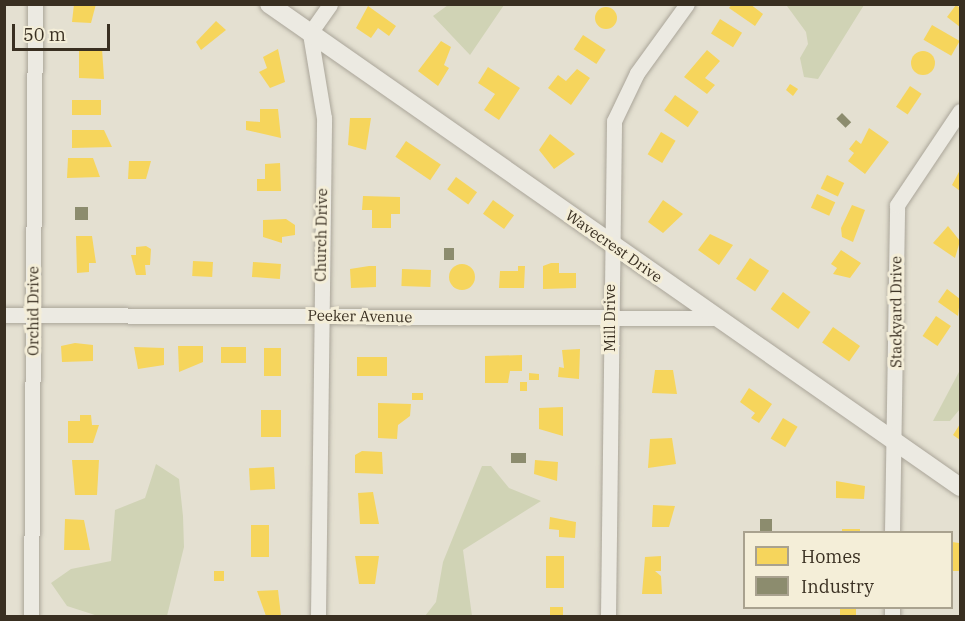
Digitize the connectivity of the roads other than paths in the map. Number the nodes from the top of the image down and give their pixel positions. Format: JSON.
{"nodes":[{"id":1,"x":35,"y":4,"type":"edge"},
{"id":2,"x":269,"y":4,"type":"edge"},
{"id":3,"x":330,"y":4,"type":"edge"},
{"id":4,"x":687,"y":4,"type":"edge"},
{"id":5,"x":310,"y":33,"type":"junction"},
{"id":6,"x":960,"y":111,"type":"edge"},
{"id":7,"x":610,"y":242,"type":"junction"},
{"id":8,"x":4,"y":315,"type":"edge"},
{"id":9,"x":33,"y":315,"type":"junction"},
{"id":10,"x":319,"y":315,"type":"junction"},
{"id":11,"x":715,"y":318,"type":"junction"},
{"id":12,"x":610,"y":319,"type":"junction"},
{"id":13,"x":893,"y":440,"type":"junction"},
{"id":14,"x":960,"y":487,"type":"edge"},
{"id":15,"x":892,"y":531,"type":"edge"},
{"id":16,"x":31,"y":616,"type":"edge"},
{"id":17,"x":318,"y":616,"type":"edge"},
{"id":18,"x":608,"y":616,"type":"edge"}],
"edges":[{"from":1,"to":9,"type":"street","name":"Orchid Drive"},
{"from":2,"to":5,"type":"street","name":"Wavecrest Drive"},
{"from":3,"to":5,"type":"street"},
{"from":4,"to":7,"type":"street","name":"Mill Drive"},
{"from":5,"to":7,"type":"street","name":"Wavecrest Drive"},
{"from":5,"to":10,"type":"street","name":"Church Drive"},
{"from":6,"to":13,"type":"street","name":"Stackyard Drive"},
{"from":7,"to":11,"type":"street","name":"Wavecrest Drive"},
{"from":7,"to":12,"type":"street","name":"Mill Drive"},
{"from":8,"to":9,"type":"street","name":"Peeker Avenue"},
{"from":9,"to":10,"type":"street","name":"Peeker Avenue"},
{"from":9,"to":16,"type":"street","name":"Orchid Drive"},
{"from":10,"to":12,"type":"street","name":"Peeker Avenue"},
{"from":10,"to":17,"type":"street","name":"Church Drive"},
{"from":11,"to":12,"type":"street","name":"Peeker Avenue"},
{"from":11,"to":13,"type":"street","name":"Wavecrest Drive"},
{"from":12,"to":18,"type":"street","name":"Mill Drive"},
{"from":13,"to":14,"type":"street","name":"Wavecrest Drive"},
{"from":13,"to":15,"type":"street","name":"Stackyard Drive"}]}
